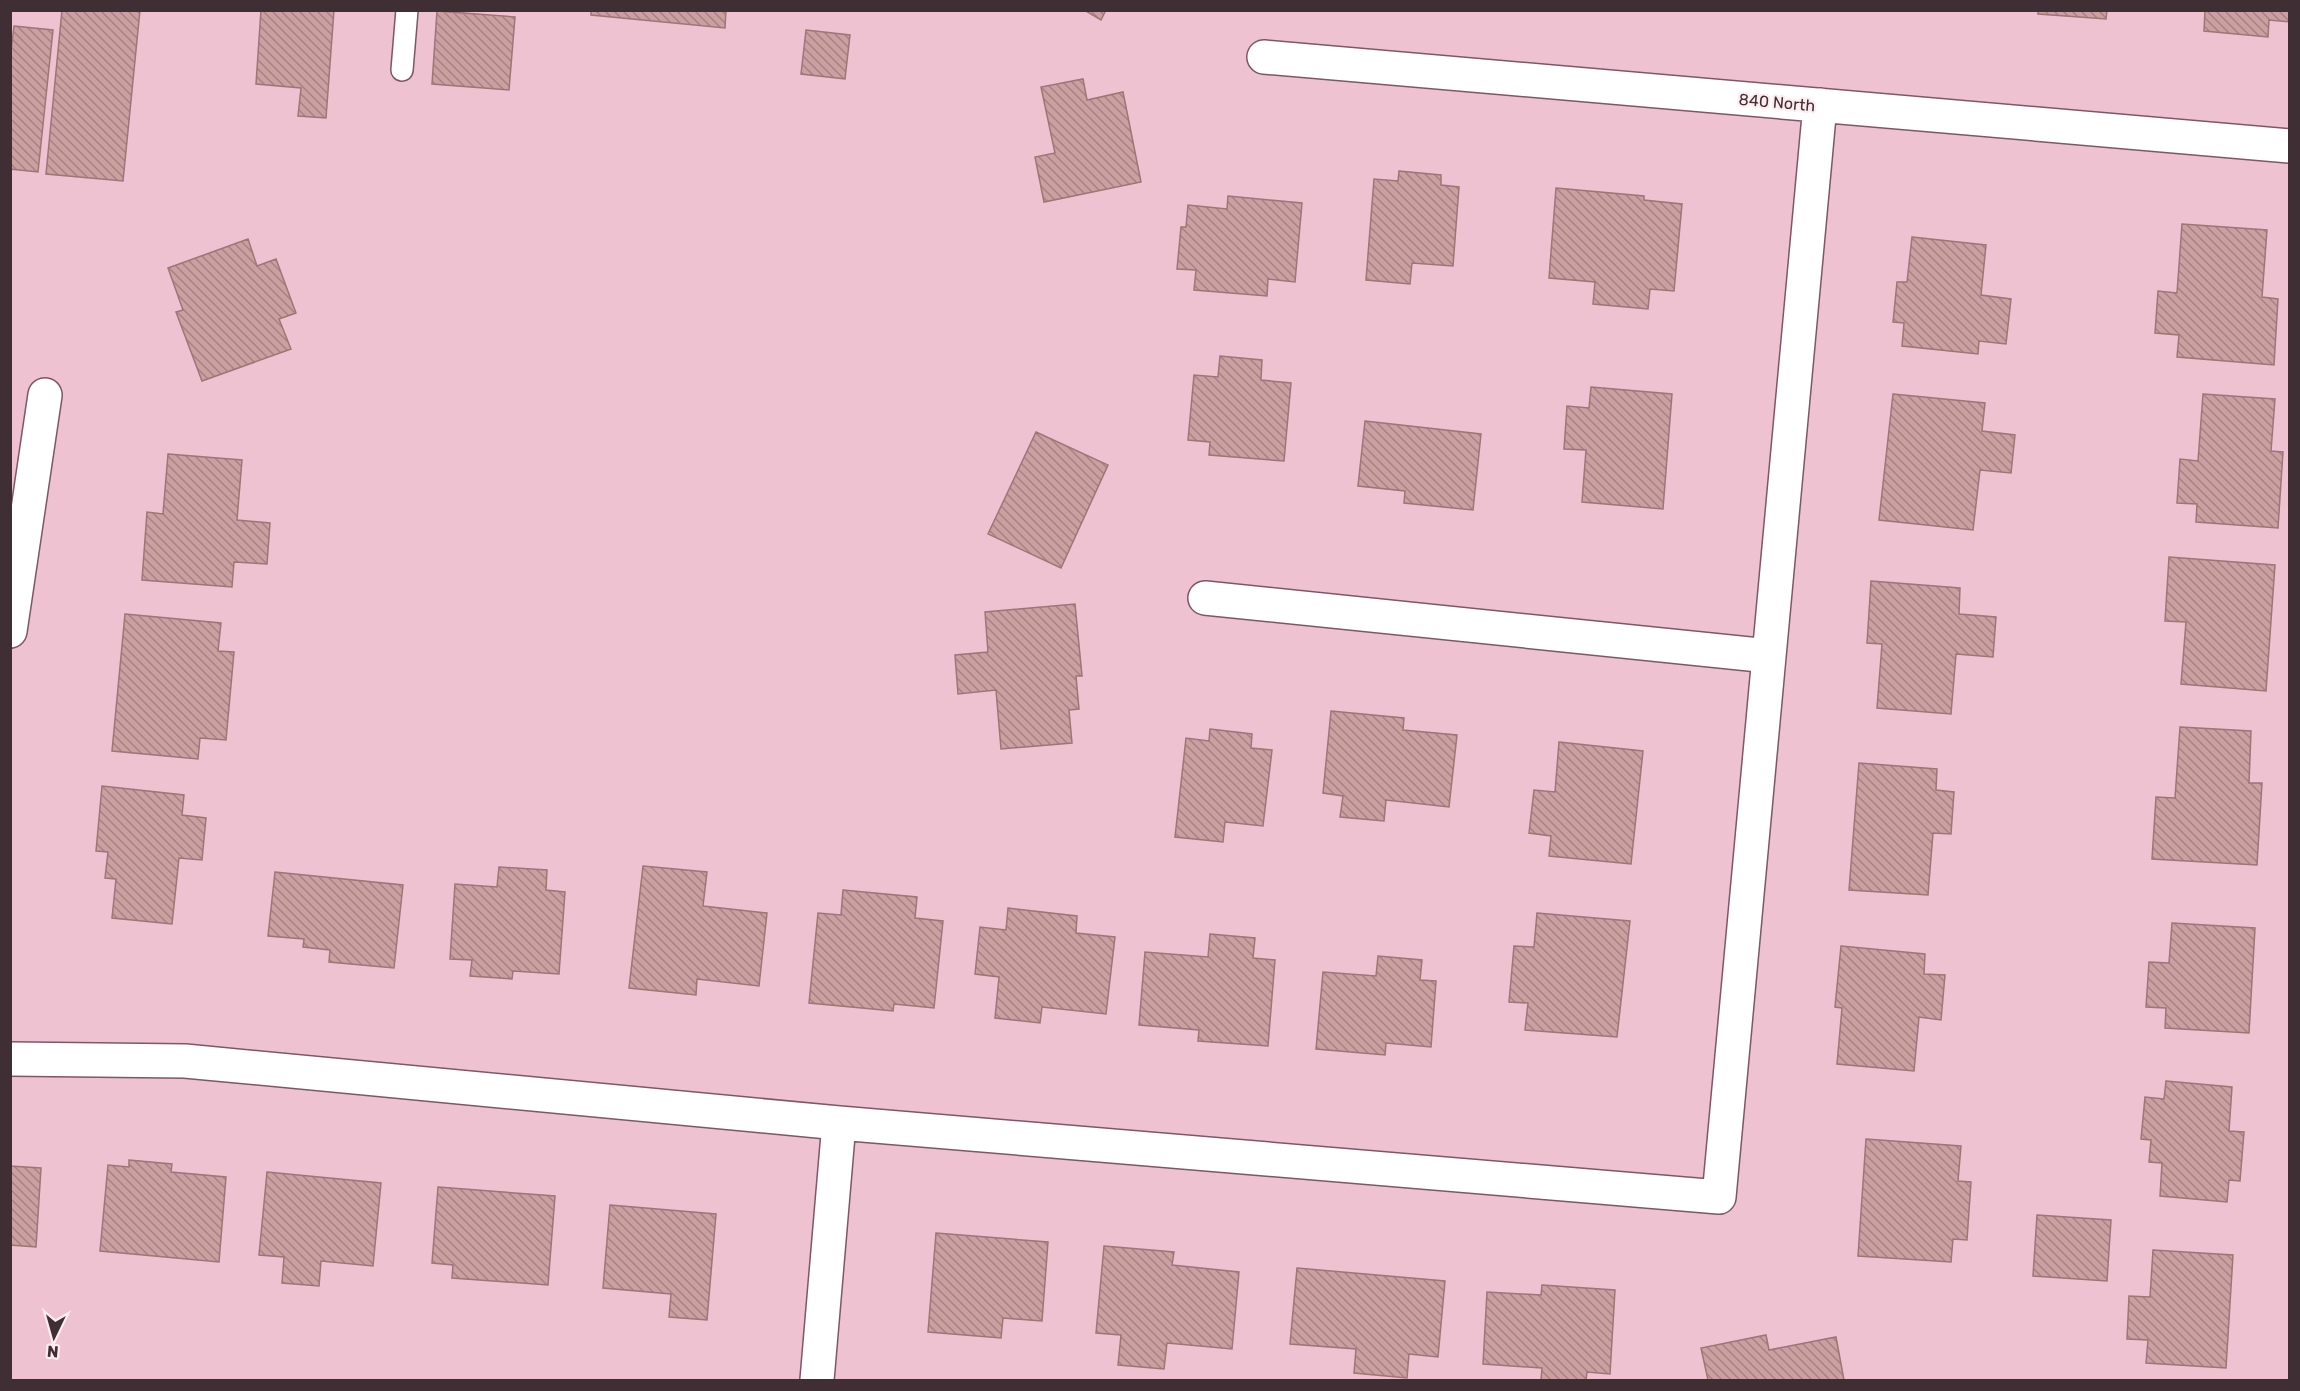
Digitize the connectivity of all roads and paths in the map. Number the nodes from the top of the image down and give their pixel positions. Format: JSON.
{"nodes":[{"id":1,"x":407,"y":10,"type":"edge"},
{"id":2,"x":1264,"y":57,"type":"dead end"},
{"id":3,"x":402,"y":70,"type":"dead end"},
{"id":4,"x":1820,"y":105,"type":"junction"},
{"id":5,"x":2289,"y":146,"type":"edge"},
{"id":6,"x":45,"y":395,"type":"dead end"},
{"id":7,"x":1205,"y":598,"type":"dead end"},
{"id":8,"x":10,"y":631,"type":"edge"},
{"id":9,"x":1769,"y":656,"type":"junction"},
{"id":10,"x":10,"y":1059,"type":"edge"},
{"id":11,"x":839,"y":1123,"type":"junction"},
{"id":12,"x":818,"y":1380,"type":"edge"}],
"edges":[{"from":1,"to":3,"type":"lane"},
{"from":2,"to":4,"type":"street","name":"840 North"},
{"from":4,"to":5,"type":"street","name":"840 North"},
{"from":4,"to":9,"type":"street"},
{"from":6,"to":8,"type":"street"},
{"from":7,"to":9,"type":"street"},
{"from":9,"to":11,"type":"street"},
{"from":10,"to":11,"type":"street"},
{"from":11,"to":12,"type":"street"}]}
